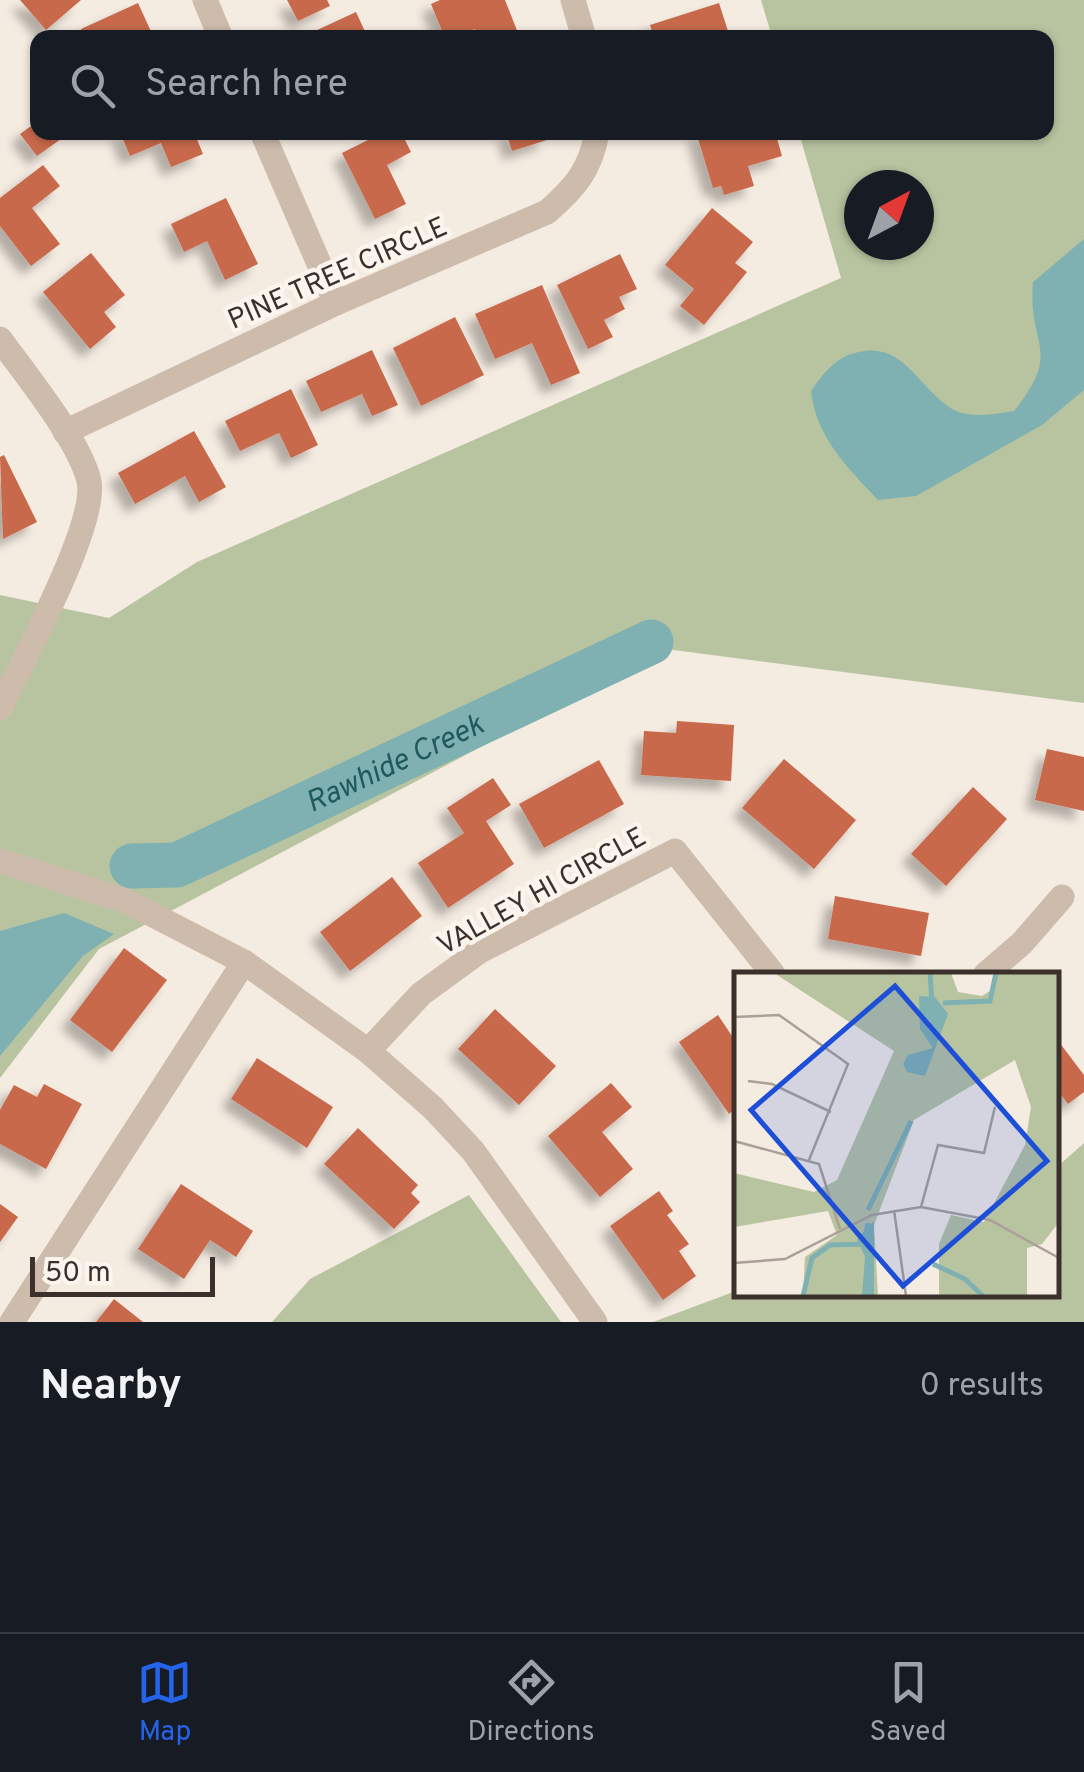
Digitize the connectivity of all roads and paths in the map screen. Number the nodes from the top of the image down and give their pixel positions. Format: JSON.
{"nodes":[{"id":1,"x":205,"y":0,"type":"edge"},
{"id":2,"x":573,"y":0,"type":"edge"},
{"id":3,"x":218,"y":30,"type":"edge"},
{"id":4,"x":582,"y":30,"type":"edge"},
{"id":5,"x":265,"y":140,"type":"edge"},
{"id":6,"x":596,"y":140,"type":"edge"},
{"id":7,"x":336,"y":303,"type":"junction"},
{"id":8,"x":0,"y":339,"type":"edge"},
{"id":9,"x":65,"y":432,"type":"junction"},
{"id":10,"x":0,"y":708,"type":"edge"},
{"id":11,"x":0,"y":861,"type":"edge"},
{"id":12,"x":1062,"y":896,"type":"dead end"},
{"id":13,"x":244,"y":962,"type":"junction"},
{"id":14,"x":771,"y":972,"type":"edge"},
{"id":15,"x":988,"y":972,"type":"edge"},
{"id":16,"x":368,"y":1051,"type":"junction"},
{"id":17,"x":12,"y":1322,"type":"edge"},
{"id":18,"x":596,"y":1322,"type":"edge"}],
"edges":[{"from":1,"to":3,"type":"street"},
{"from":2,"to":4,"type":"street"},
{"from":5,"to":7,"type":"street"},
{"from":6,"to":7,"type":"street","name":"PINE TREE CIRCLE"},
{"from":7,"to":9,"type":"street","name":"PINE TREE CIRCLE"},
{"from":8,"to":9,"type":"street"},
{"from":9,"to":10,"type":"street"},
{"from":11,"to":13,"type":"street"},
{"from":12,"to":15,"type":"street"},
{"from":13,"to":16,"type":"street"},
{"from":13,"to":17,"type":"street"},
{"from":14,"to":16,"type":"street","name":"VALLEY HI CIRCLE"},
{"from":16,"to":18,"type":"street"}]}
